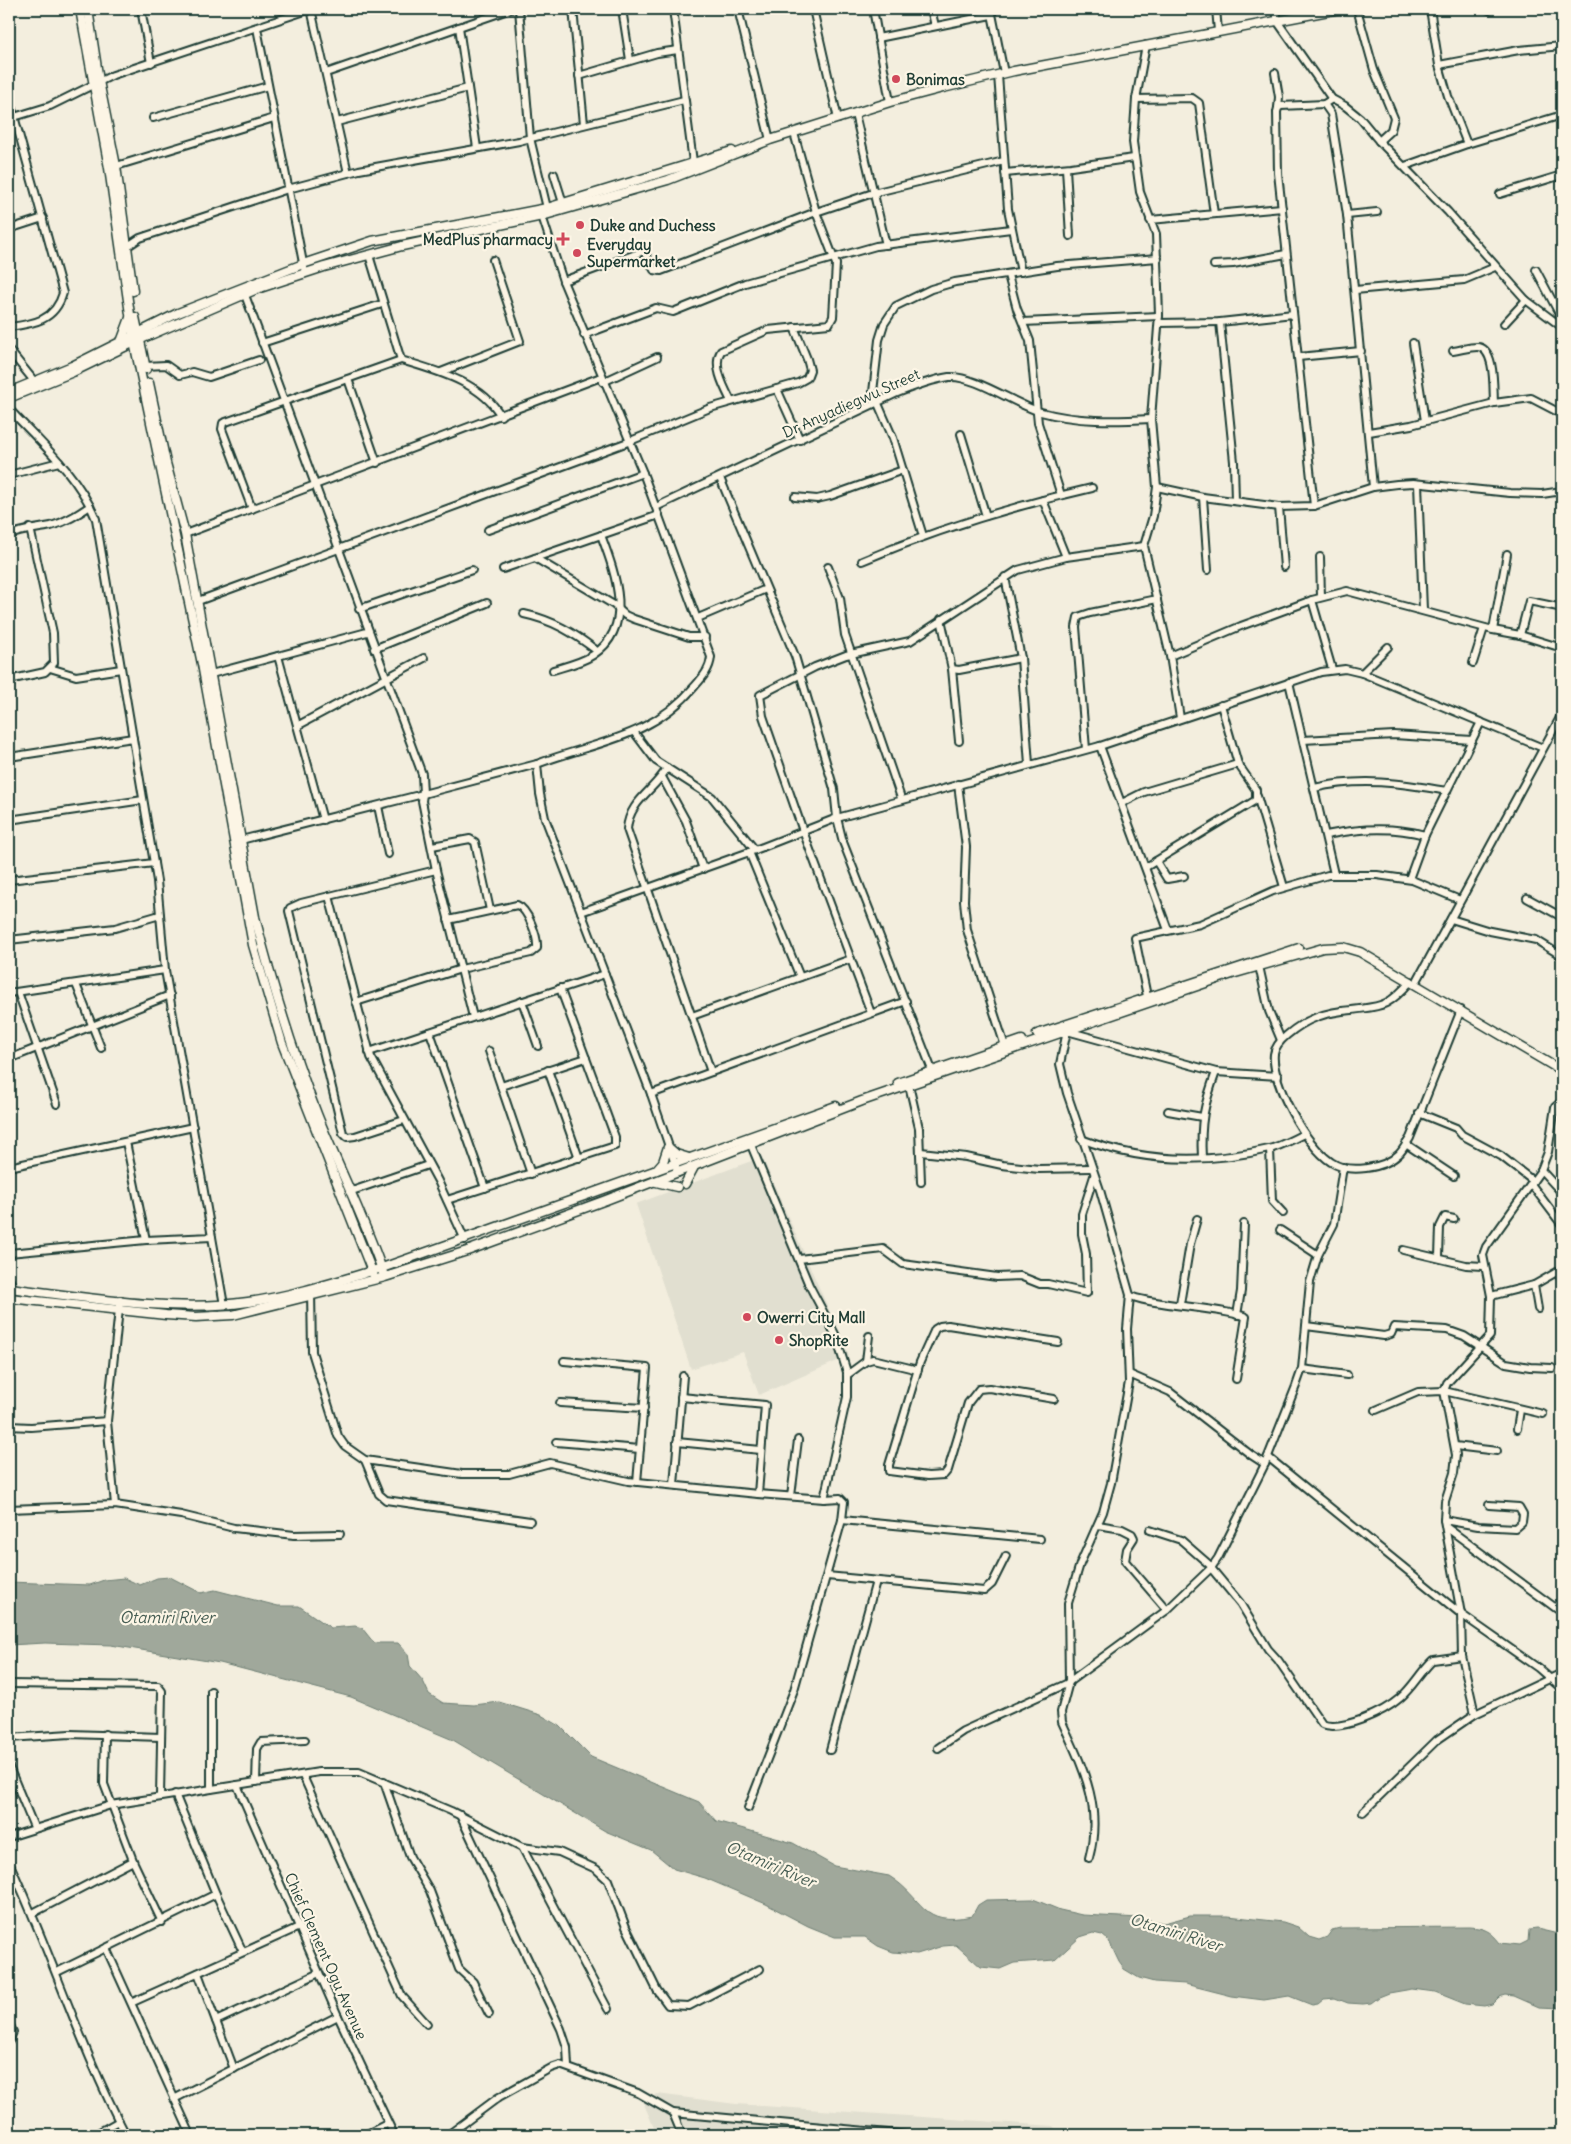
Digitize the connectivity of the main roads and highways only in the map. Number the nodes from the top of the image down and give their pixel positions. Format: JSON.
{"nodes":[{"id":1,"x":80,"y":9,"type":"edge"},
{"id":2,"x":88,"y":9,"type":"edge"},
{"id":3,"x":1339,"y":9,"type":"edge"},
{"id":4,"x":96,"y":82,"type":"junction"},
{"id":5,"x":754,"y":146,"type":"junction"},
{"id":6,"x":112,"y":167,"type":"junction"},
{"id":7,"x":664,"y":171,"type":"junction"},
{"id":8,"x":668,"y":180,"type":"junction"},
{"id":9,"x":487,"y":219,"type":"junction"},
{"id":10,"x":489,"y":228,"type":"junction"},
{"id":11,"x":133,"y":314,"type":"junction"},
{"id":12,"x":158,"y":323,"type":"junction"},
{"id":13,"x":137,"y":338,"type":"junction"},
{"id":14,"x":121,"y":342,"type":"junction"},
{"id":15,"x":9,"y":392,"type":"edge"},
{"id":16,"x":9,"y":398,"type":"edge"},
{"id":17,"x":197,"y":619,"type":"junction"},
{"id":18,"x":237,"y":841,"type":"junction"},
{"id":19,"x":1231,"y":972,"type":"junction"},
{"id":20,"x":1415,"y":980,"type":"junction"},
{"id":21,"x":1148,"y":1000,"type":"junction"},
{"id":22,"x":983,"y":1056,"type":"junction"},
{"id":23,"x":1562,"y":1065,"type":"edge"},
{"id":24,"x":1562,"y":1071,"type":"edge"},
{"id":25,"x":861,"y":1099,"type":"junction"},
{"id":26,"x":690,"y":1158,"type":"junction"},
{"id":27,"x":695,"y":1166,"type":"junction"},
{"id":28,"x":655,"y":1171,"type":"junction"},
{"id":29,"x":654,"y":1182,"type":"junction"},
{"id":30,"x":685,"y":1184,"type":"dead end"},
{"id":31,"x":677,"y":1187,"type":"dead end"},
{"id":32,"x":382,"y":1268,"type":"junction"},
{"id":33,"x":372,"y":1271,"type":"junction"},
{"id":34,"x":385,"y":1277,"type":"junction"},
{"id":35,"x":375,"y":1280,"type":"junction"},
{"id":36,"x":11,"y":1288,"type":"edge"},
{"id":37,"x":311,"y":1293,"type":"junction"},
{"id":38,"x":9,"y":1298,"type":"edge"}],
"edges":[{"from":1,"to":4,"type":"main road"},
{"from":2,"to":4,"type":"main road"},
{"from":3,"to":5,"type":"main road"},
{"from":4,"to":6,"type":"main road"},
{"from":5,"to":7,"type":"main road"},
{"from":5,"to":8,"type":"main road"},
{"from":6,"to":11,"type":"main road"},
{"from":6,"to":11,"type":"main road"},
{"from":7,"to":8,"type":"main road"},
{"from":7,"to":9,"type":"main road"},
{"from":8,"to":10,"type":"main road"},
{"from":9,"to":10,"type":"main road"},
{"from":9,"to":12,"type":"main road"},
{"from":10,"to":13,"type":"main road"},
{"from":11,"to":12,"type":"main road"},
{"from":11,"to":13,"type":"main road"},
{"from":11,"to":14,"type":"main road"},
{"from":12,"to":13,"type":"main road"},
{"from":13,"to":14,"type":"main road"},
{"from":13,"to":16,"type":"main road"},
{"from":13,"to":17,"type":"main road"},
{"from":13,"to":17,"type":"main road"},
{"from":14,"to":15,"type":"main road"},
{"from":17,"to":18,"type":"main road"},
{"from":17,"to":18,"type":"main road"},
{"from":18,"to":32,"type":"main road"},
{"from":18,"to":33,"type":"main road"},
{"from":19,"to":20,"type":"main road"},
{"from":19,"to":20,"type":"main road"},
{"from":19,"to":21,"type":"main road"},
{"from":20,"to":23,"type":"main road"},
{"from":20,"to":24,"type":"main road"},
{"from":21,"to":22,"type":"main road"},
{"from":21,"to":22,"type":"main road"},
{"from":22,"to":25,"type":"main road"},
{"from":22,"to":25,"type":"main road"},
{"from":25,"to":26,"type":"main road"},
{"from":25,"to":27,"type":"main road"},
{"from":26,"to":28,"type":"main road"},
{"from":26,"to":28,"type":"main road"},
{"from":27,"to":29,"type":"main road"},
{"from":27,"to":30,"type":"main road"},
{"from":28,"to":32,"type":"main road"},
{"from":29,"to":31,"type":"main road"},
{"from":29,"to":34,"type":"main road"},
{"from":32,"to":33,"type":"main road"},
{"from":32,"to":34,"type":"main road"},
{"from":33,"to":35,"type":"main road"},
{"from":33,"to":37,"type":"main road"},
{"from":34,"to":35,"type":"main road"},
{"from":35,"to":37,"type":"main road"},
{"from":36,"to":37,"type":"main road"},
{"from":37,"to":38,"type":"main road"}]}
